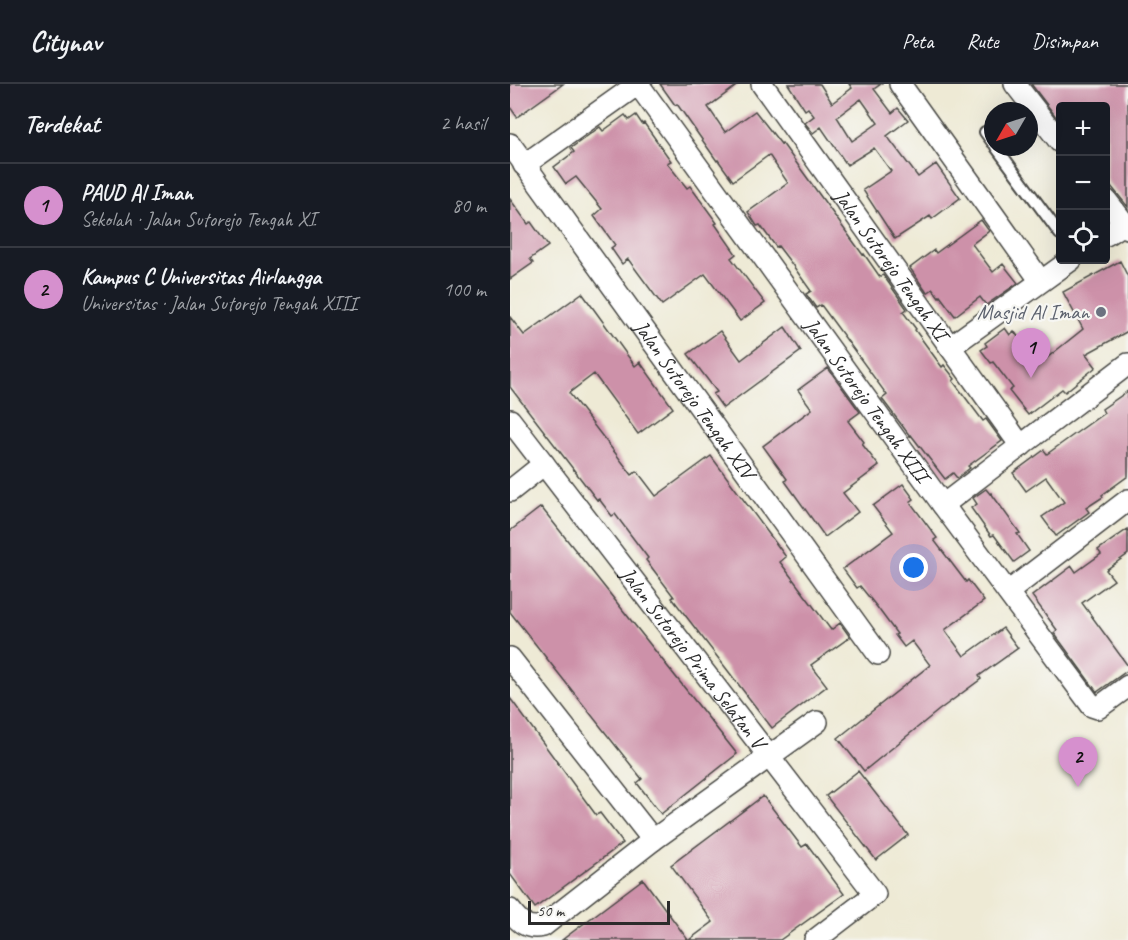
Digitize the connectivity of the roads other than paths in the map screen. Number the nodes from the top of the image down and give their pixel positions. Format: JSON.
{"nodes":[{"id":1,"x":638,"y":84,"type":"edge"},
{"id":2,"x":762,"y":84,"type":"edge"},
{"id":3,"x":900,"y":84,"type":"edge"},
{"id":4,"x":1015,"y":84,"type":"edge"},
{"id":5,"x":1056,"y":137,"type":"edge"},
{"id":6,"x":510,"y":144,"type":"edge"},
{"id":7,"x":1003,"y":156,"type":"edge"},
{"id":8,"x":524,"y":165,"type":"junction"},
{"id":9,"x":1110,"y":205,"type":"edge"},
{"id":10,"x":1126,"y":226,"type":"edge"},
{"id":11,"x":1056,"y":229,"type":"edge"},
{"id":12,"x":1110,"y":233,"type":"edge"},
{"id":13,"x":1065,"y":264,"type":"edge"},
{"id":14,"x":1040,"y":280,"type":"junction"},
{"id":15,"x":950,"y":347,"type":"junction"},
{"id":16,"x":1128,"y":363,"type":"edge"},
{"id":17,"x":510,"y":420,"type":"edge"},
{"id":18,"x":1021,"y":446,"type":"junction"},
{"id":19,"x":544,"y":464,"type":"junction"},
{"id":20,"x":510,"y":490,"type":"edge"},
{"id":21,"x":1128,"y":500,"type":"edge"},
{"id":22,"x":943,"y":505,"type":"junction"},
{"id":23,"x":1008,"y":592,"type":"junction"},
{"id":24,"x":878,"y":654,"type":"dead end"},
{"id":25,"x":510,"y":658,"type":"edge"},
{"id":26,"x":1128,"y":686,"type":"edge"},
{"id":27,"x":817,"y":722,"type":"dead end"},
{"id":28,"x":770,"y":757,"type":"junction"},
{"id":29,"x":653,"y":840,"type":"junction"},
{"id":30,"x":510,"y":909,"type":"edge"},
{"id":31,"x":815,"y":940,"type":"edge"}],
"edges":[{"from":1,"to":8,"type":"street"},
{"from":1,"to":22,"type":"street","name":"Jalan Sutorejo Tengah XIII"},
{"from":2,"to":15,"type":"street","name":"Jalan Sutorejo Tengah XI"},
{"from":3,"to":14,"type":"street"},
{"from":4,"to":5,"type":"street"},
{"from":6,"to":8,"type":"street","name":"Jalan Sutorejo Tengah XIV"},
{"from":7,"to":11,"type":"lane"},
{"from":8,"to":24,"type":"street","name":"Jalan Sutorejo Tengah XIV"},
{"from":9,"to":10,"type":"street"},
{"from":10,"to":12,"type":"street"},
{"from":13,"to":14,"type":"street"},
{"from":14,"to":15,"type":"street"},
{"from":15,"to":18,"type":"street","name":"Jalan Sutorejo Tengah XI"},
{"from":16,"to":18,"type":"street"},
{"from":17,"to":19,"type":"street","name":"Jalan Sutorejo Prima Selatan V"},
{"from":18,"to":22,"type":"street"},
{"from":19,"to":20,"type":"street"},
{"from":19,"to":28,"type":"street","name":"Jalan Sutorejo Prima Selatan V"},
{"from":21,"to":23,"type":"street"},
{"from":22,"to":23,"type":"street","name":"Jalan Sutorejo Tengah XIII"},
{"from":23,"to":26,"type":"street","name":"Jalan Sutorejo Tengah XIII"},
{"from":25,"to":29,"type":"street"},
{"from":27,"to":28,"type":"street"},
{"from":28,"to":29,"type":"street"},
{"from":28,"to":31,"type":"street","name":"Jalan Sutorejo Prima Selatan V"},
{"from":29,"to":30,"type":"street"}]}
